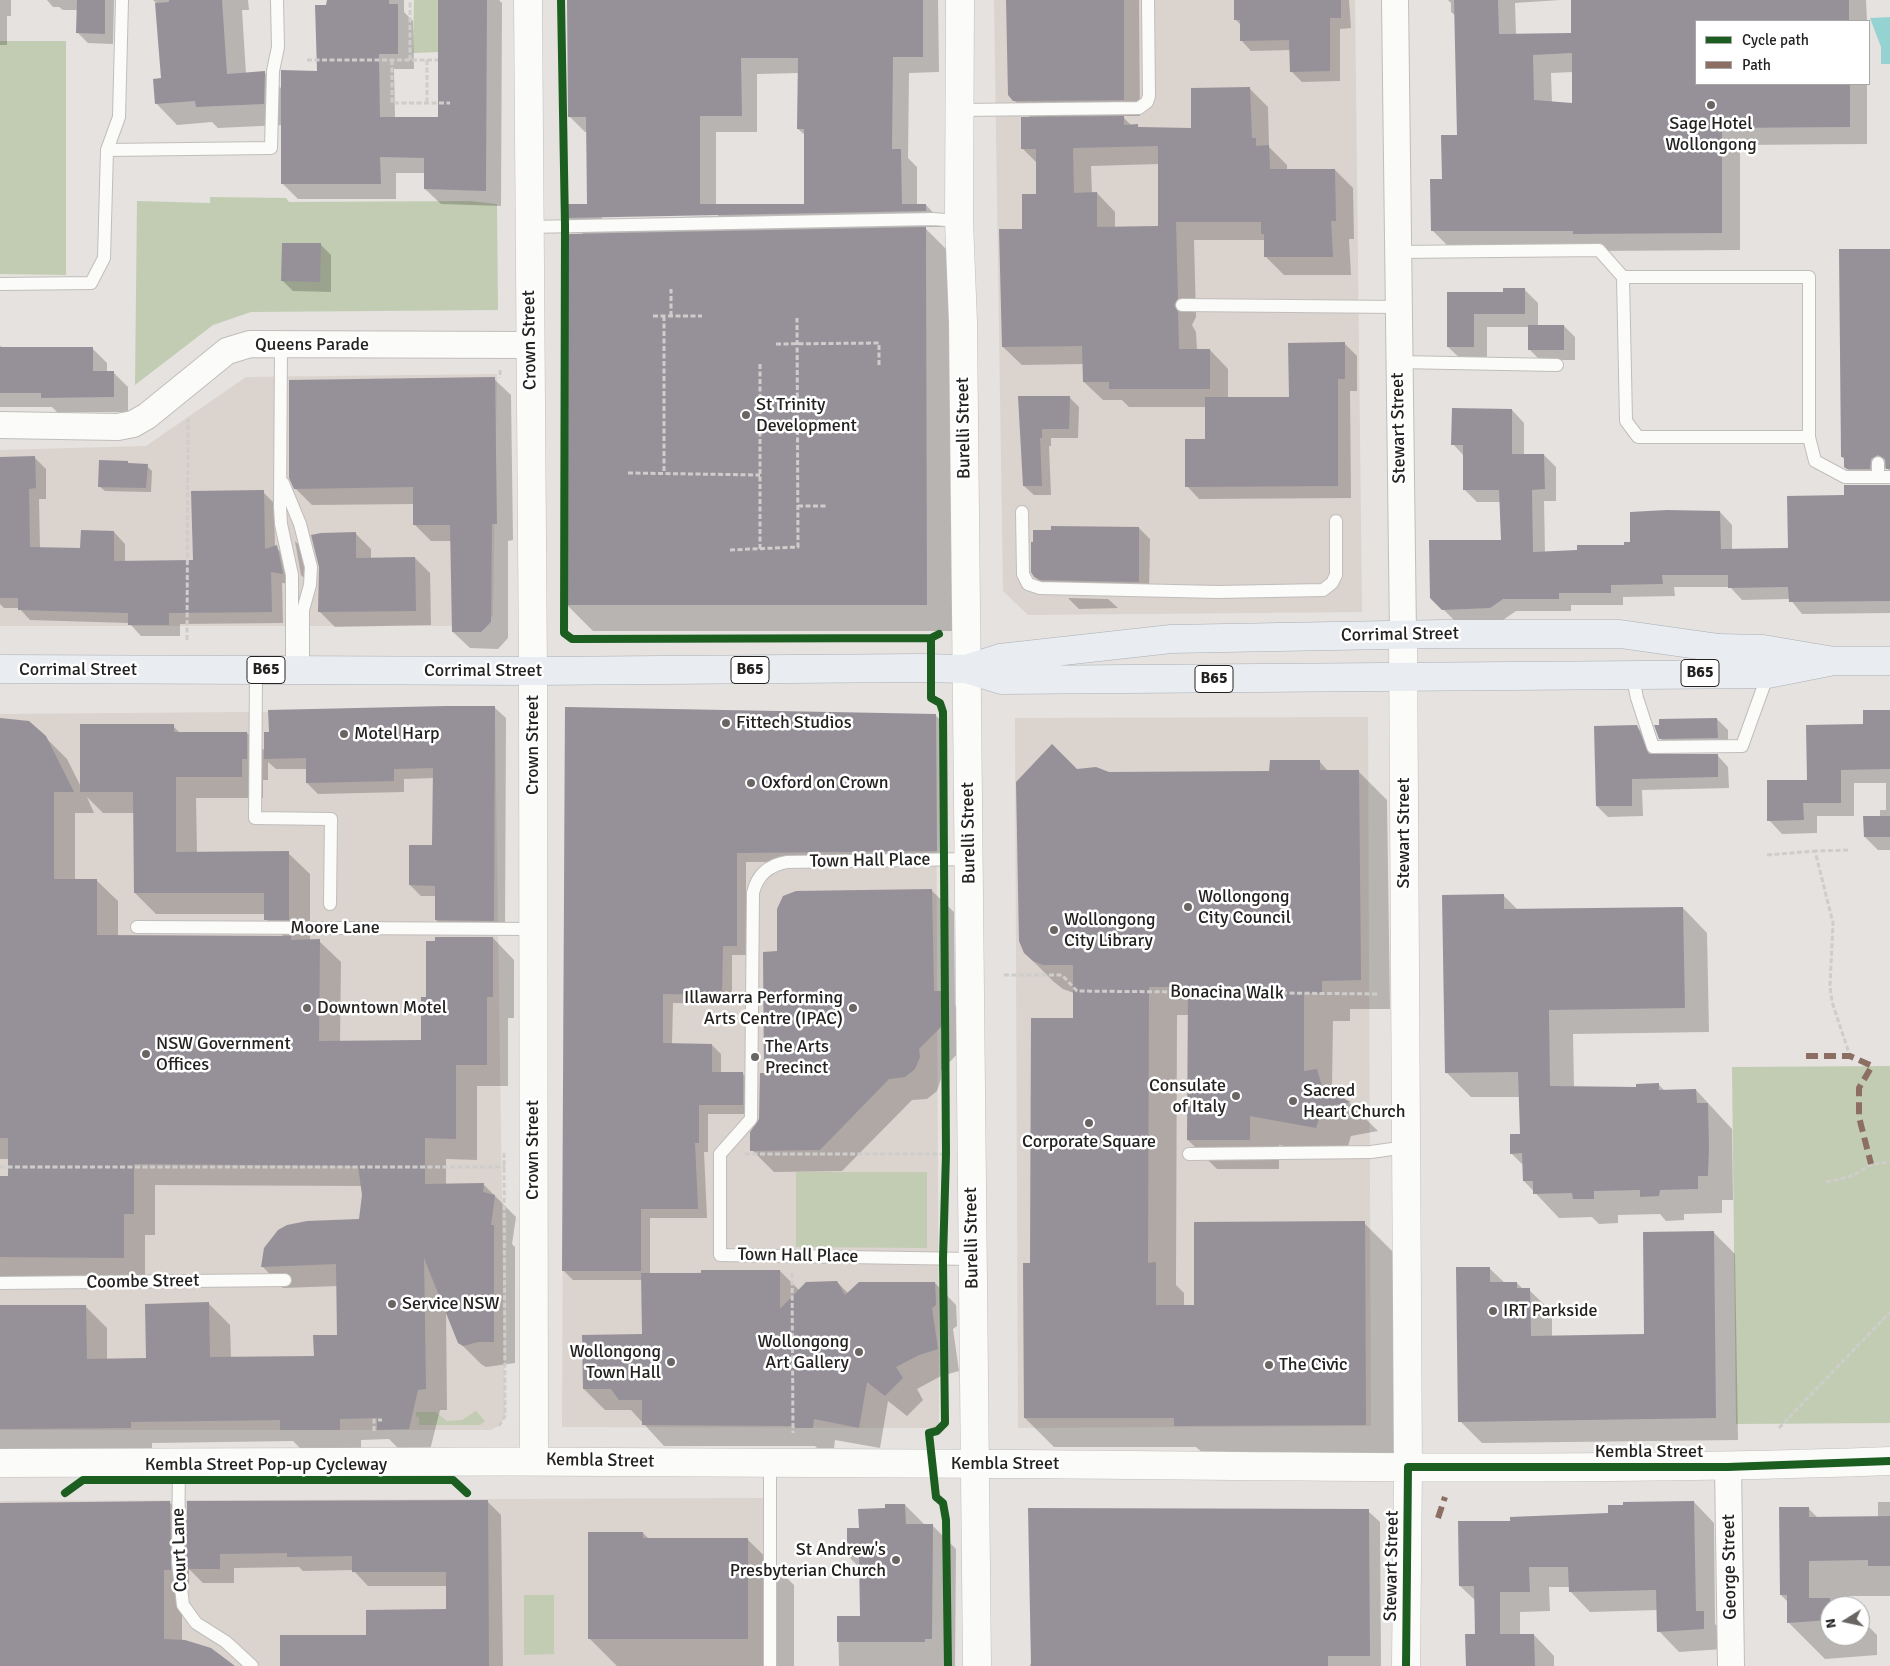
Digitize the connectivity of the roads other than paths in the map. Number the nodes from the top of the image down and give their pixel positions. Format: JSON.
{"nodes":[{"id":1,"x":122,"y":0,"type":"edge"},
{"id":2,"x":277,"y":0,"type":"edge"},
{"id":3,"x":528,"y":0,"type":"edge"},
{"id":4,"x":960,"y":0,"type":"edge"},
{"id":5,"x":1148,"y":0,"type":"edge"},
{"id":6,"x":1395,"y":0,"type":"edge"},
{"id":7,"x":961,"y":110,"type":"junction"},
{"id":8,"x":106,"y":150,"type":"junction"},
{"id":9,"x":959,"y":221,"type":"junction"},
{"id":10,"x":528,"y":226,"type":"junction"},
{"id":11,"x":1397,"y":252,"type":"junction"},
{"id":12,"x":1622,"y":277,"type":"junction"},
{"id":13,"x":0,"y":284,"type":"edge"},
{"id":14,"x":1182,"y":305,"type":"dead end"},
{"id":15,"x":1398,"y":306,"type":"junction"},
{"id":16,"x":281,"y":344,"type":"junction"},
{"id":17,"x":530,"y":345,"type":"junction"},
{"id":18,"x":1398,"y":362,"type":"junction"},
{"id":19,"x":1557,"y":366,"type":"dead end"},
{"id":20,"x":0,"y":425,"type":"edge"},
{"id":21,"x":1809,"y":437,"type":"junction"},
{"id":22,"x":1878,"y":463,"type":"dead end"},
{"id":23,"x":280,"y":465,"type":"junction"},
{"id":24,"x":1884,"y":477,"type":"edge"},
{"id":25,"x":1022,"y":512,"type":"dead end"},
{"id":26,"x":1336,"y":521,"type":"dead end"},
{"id":27,"x":1402,"y":635,"type":"junction"},
{"id":28,"x":1834,"y":661,"type":"junction"},
{"id":29,"x":1890,"y":661,"type":"edge"},
{"id":30,"x":0,"y":669,"type":"edge"},
{"id":31,"x":966,"y":669,"type":"junction"},
{"id":32,"x":256,"y":670,"type":"junction"},
{"id":33,"x":297,"y":670,"type":"junction"},
{"id":34,"x":533,"y":671,"type":"junction"},
{"id":35,"x":1632,"y":674,"type":"junction"},
{"id":36,"x":1768,"y":674,"type":"junction"},
{"id":37,"x":1403,"y":678,"type":"junction"},
{"id":38,"x":969,"y":859,"type":"junction"},
{"id":39,"x":330,"y":904,"type":"dead end"},
{"id":40,"x":137,"y":927,"type":"dead end"},
{"id":41,"x":533,"y":929,"type":"junction"},
{"id":42,"x":1406,"y":1147,"type":"junction"},
{"id":43,"x":1189,"y":1154,"type":"dead end"},
{"id":44,"x":972,"y":1260,"type":"junction"},
{"id":45,"x":285,"y":1280,"type":"dead end"},
{"id":46,"x":0,"y":1283,"type":"edge"},
{"id":47,"x":534,"y":1460,"type":"junction"},
{"id":48,"x":1890,"y":1461,"type":"edge"},
{"id":49,"x":179,"y":1462,"type":"junction"},
{"id":50,"x":0,"y":1463,"type":"edge"},
{"id":51,"x":770,"y":1463,"type":"junction"},
{"id":52,"x":976,"y":1464,"type":"junction"},
{"id":53,"x":1408,"y":1467,"type":"junction"},
{"id":54,"x":1728,"y":1467,"type":"junction"},
{"id":55,"x":252,"y":1666,"type":"edge"},
{"id":56,"x":770,"y":1666,"type":"edge"},
{"id":57,"x":977,"y":1666,"type":"edge"},
{"id":58,"x":1406,"y":1666,"type":"edge"},
{"id":59,"x":1731,"y":1666,"type":"edge"}],
"edges":[{"from":1,"to":8,"type":"lane"},
{"from":2,"to":8,"type":"lane"},
{"from":3,"to":10,"type":"main road","name":"Crown Street"},
{"from":4,"to":7,"type":"main road","name":"Burelli Street"},
{"from":5,"to":7,"type":"lane"},
{"from":6,"to":11,"type":"street","name":"Stewart Street"},
{"from":7,"to":9,"type":"main road","name":"Burelli Street"},
{"from":8,"to":13,"type":"lane"},
{"from":9,"to":10,"type":"lane"},
{"from":9,"to":31,"type":"main road","name":"Burelli Street"},
{"from":10,"to":17,"type":"main road","name":"Crown Street"},
{"from":11,"to":12,"type":"lane"},
{"from":11,"to":15,"type":"street","name":"Stewart Street"},
{"from":12,"to":21,"type":"lane"},
{"from":12,"to":21,"type":"lane"},
{"from":14,"to":15,"type":"lane"},
{"from":15,"to":18,"type":"street","name":"Stewart Street"},
{"from":16,"to":17,"type":"street","name":"Queens Parade"},
{"from":16,"to":20,"type":"street","name":"Queens Parade"},
{"from":16,"to":23,"type":"lane"},
{"from":17,"to":34,"type":"main road","name":"Crown Street"},
{"from":18,"to":19,"type":"lane"},
{"from":18,"to":27,"type":"street","name":"Stewart Street"},
{"from":21,"to":24,"type":"lane"},
{"from":22,"to":24,"type":"lane"},
{"from":23,"to":33,"type":"lane"},
{"from":23,"to":33,"type":"lane"},
{"from":25,"to":26,"type":"lane"},
{"from":27,"to":28,"type":"main road","name":"Corrimal Street"},
{"from":27,"to":31,"type":"main road","name":"Corrimal Street"},
{"from":27,"to":37,"type":"main road","name":"Stewart Street"},
{"from":28,"to":29,"type":"main road","name":"Corrimal Street","number":"B65"},
{"from":28,"to":36,"type":"main road","name":"Corrimal Street","number":"B65"},
{"from":30,"to":32,"type":"main road","name":"Corrimal Street","number":"B65"},
{"from":31,"to":34,"type":"main road","name":"Corrimal Street","number":"B65"},
{"from":31,"to":37,"type":"main road","name":"Corrimal Street","number":"B65"},
{"from":31,"to":38,"type":"main road","name":"Burelli Street"},
{"from":32,"to":33,"type":"main road","name":"Corrimal Street","number":"B65"},
{"from":32,"to":39,"type":"lane"},
{"from":33,"to":34,"type":"main road","name":"Corrimal Street","number":"B65"},
{"from":34,"to":41,"type":"main road","name":"Crown Street"},
{"from":35,"to":36,"type":"main road","name":"Corrimal Street","number":"B65"},
{"from":35,"to":36,"type":"lane"},
{"from":35,"to":37,"type":"main road","name":"Corrimal Street","number":"B65"},
{"from":37,"to":42,"type":"main road","name":"Stewart Street"},
{"from":38,"to":44,"type":"main road","name":"Burelli Street"},
{"from":38,"to":44,"type":"lane","name":"Town Hall Place"},
{"from":40,"to":41,"type":"lane","name":"Moore Lane"},
{"from":41,"to":47,"type":"main road","name":"Crown Street"},
{"from":42,"to":43,"type":"lane"},
{"from":42,"to":53,"type":"main road","name":"Stewart Street"},
{"from":44,"to":52,"type":"main road","name":"Burelli Street"},
{"from":45,"to":46,"type":"lane","name":"Coombe Street"},
{"from":47,"to":49,"type":"main road","name":"Kembla Street"},
{"from":47,"to":51,"type":"main road","name":"Kembla Street"},
{"from":48,"to":54,"type":"main road","name":"Kembla Street"},
{"from":49,"to":50,"type":"main road","name":"Kembla Street"},
{"from":49,"to":55,"type":"lane","name":"Court Lane"},
{"from":51,"to":52,"type":"main road","name":"Kembla Street"},
{"from":51,"to":56,"type":"lane"},
{"from":52,"to":53,"type":"main road","name":"Kembla Street"},
{"from":52,"to":57,"type":"main road","name":"Burelli Street"},
{"from":53,"to":54,"type":"main road","name":"Kembla Street"},
{"from":53,"to":58,"type":"main road","name":"Stewart Street"},
{"from":54,"to":59,"type":"street","name":"George Street"}]}
